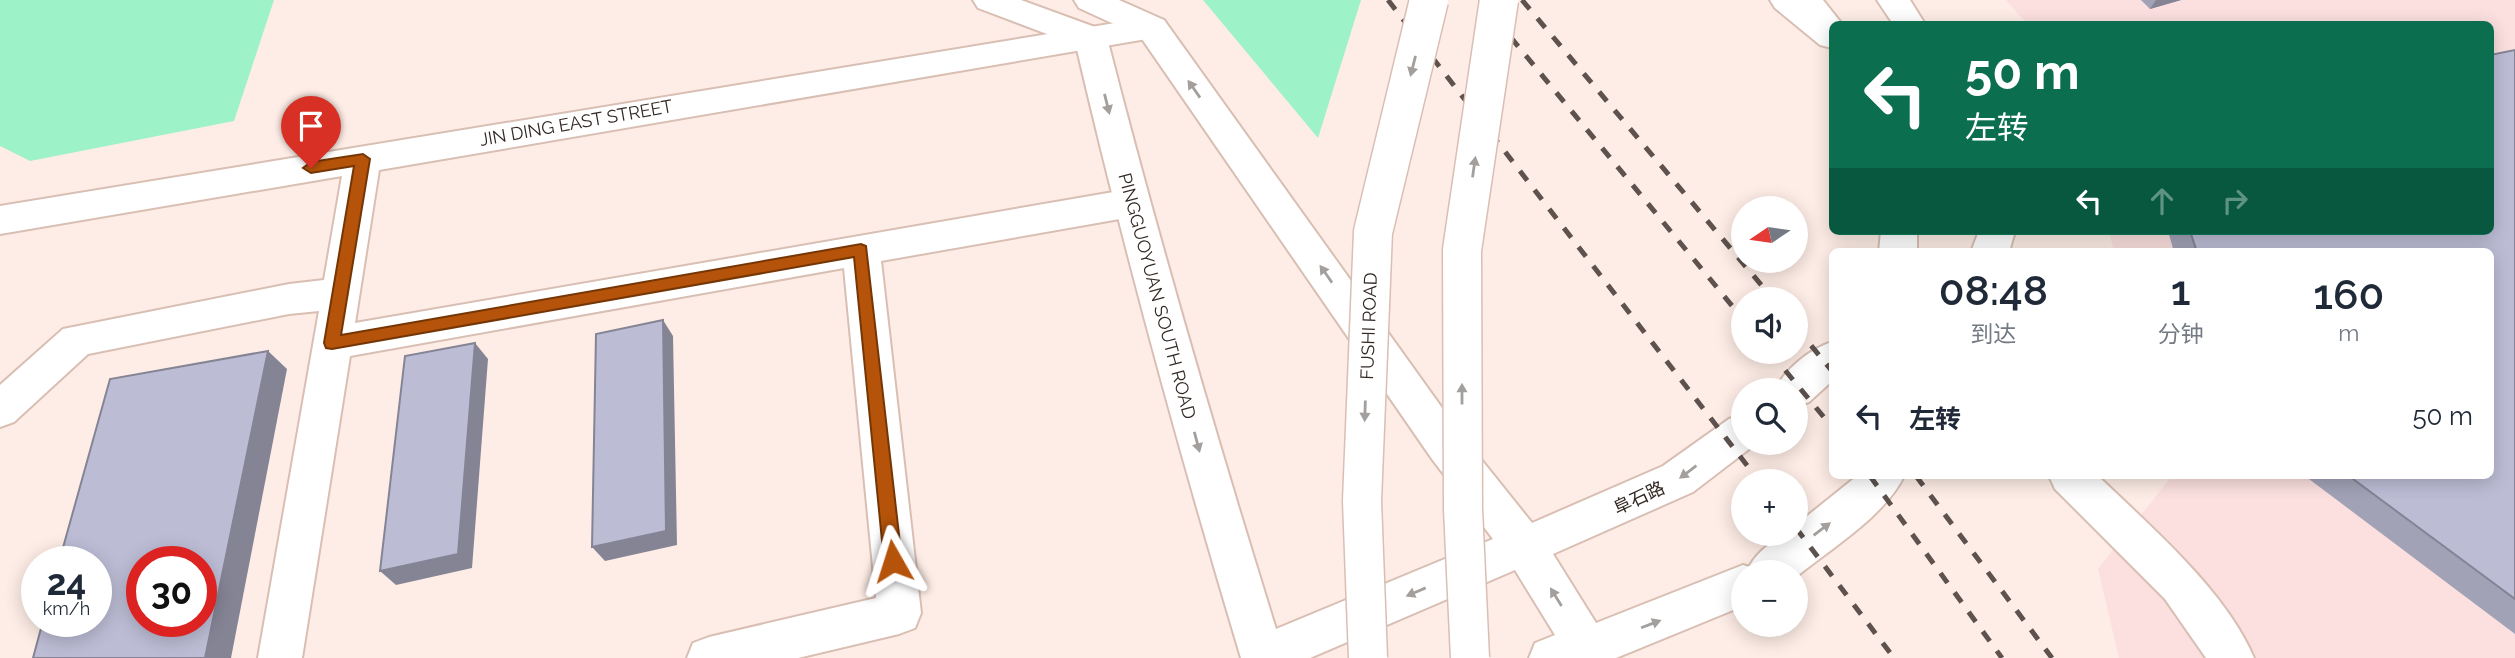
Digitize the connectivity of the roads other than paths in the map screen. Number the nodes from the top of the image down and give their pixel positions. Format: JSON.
{"nodes":[{"id":1,"x":989,"y":0,"type":"edge"},
{"id":2,"x":1090,"y":0,"type":"edge"},
{"id":3,"x":1429,"y":0,"type":"edge"},
{"id":4,"x":1499,"y":0,"type":"edge"},
{"id":5,"x":1786,"y":0,"type":"edge"},
{"id":6,"x":1806,"y":0,"type":"edge"},
{"id":7,"x":1893,"y":0,"type":"edge"},
{"id":8,"x":1907,"y":21,"type":"edge"},
{"id":9,"x":1152,"y":28,"type":"junction"},
{"id":10,"x":1829,"y":32,"type":"edge"},
{"id":11,"x":1829,"y":34,"type":"edge"},
{"id":12,"x":1091,"y":38,"type":"junction"},
{"id":13,"x":363,"y":159,"type":"junction"},
{"id":14,"x":1131,"y":203,"type":"junction"},
{"id":15,"x":0,"y":220,"type":"edge"},
{"id":16,"x":861,"y":250,"type":"junction"},
{"id":17,"x":340,"y":294,"type":"junction"},
{"id":18,"x":332,"y":343,"type":"junction"},
{"id":19,"x":1829,"y":361,"type":"edge"},
{"id":20,"x":1808,"y":379,"type":"edge"},
{"id":21,"x":0,"y":410,"type":"edge"},
{"id":22,"x":1731,"y":440,"type":"edge"},
{"id":23,"x":1880,"y":479,"type":"edge"},
{"id":24,"x":2073,"y":479,"type":"edge"},
{"id":25,"x":1525,"y":547,"type":"junction"},
{"id":26,"x":1784,"y":560,"type":"edge"},
{"id":27,"x":1731,"y":590,"type":"edge"},
{"id":28,"x":1576,"y":655,"type":"edge"},
{"id":29,"x":1263,"y":657,"type":"edge"},
{"id":30,"x":280,"y":658,"type":"edge"},
{"id":31,"x":709,"y":658,"type":"edge"},
{"id":32,"x":1368,"y":658,"type":"edge"},
{"id":33,"x":1470,"y":658,"type":"edge"},
{"id":34,"x":2232,"y":658,"type":"edge"}],
"edges":[{"from":1,"to":12,"type":"main road"},
{"from":2,"to":9,"type":"main road"},
{"from":3,"to":32,"type":"main road","name":"FUSHI ROAD","one_way":true,"bridge":true},
{"from":33,"to":4,"type":"main road","one_way":true,"bridge":true},
{"from":5,"to":11,"type":"main road"},
{"from":6,"to":10,"type":"main road"},
{"from":7,"to":8,"type":"main road"},
{"from":9,"to":12,"type":"main road","name":"JIN DING EAST STREET"},
{"from":25,"to":9,"type":"main road","one_way":true},
{"from":12,"to":13,"type":"main road","name":"JIN DING EAST STREET"},
{"from":12,"to":14,"type":"main road","name":"PINGGUOYUAN SOUTH ROAD","one_way":true},
{"from":13,"to":15,"type":"main road","name":"JIN DING EAST STREET"},
{"from":13,"to":17,"type":"main road"},
{"from":14,"to":16,"type":"main road"},
{"from":14,"to":29,"type":"main road","name":"PINGGUOYUAN SOUTH ROAD","one_way":true},
{"from":16,"to":18,"type":"main road"},
{"from":16,"to":31,"type":"main road"},
{"from":17,"to":18,"type":"main road"},
{"from":17,"to":21,"type":"main road"},
{"from":18,"to":30,"type":"main road"},
{"from":19,"to":20,"type":"main road"},
{"from":22,"to":25,"type":"main road","name":"阜石路","one_way":true},
{"from":26,"to":23,"type":"main road","one_way":true},
{"from":24,"to":34,"type":"main road"},
{"from":28,"to":25,"type":"main road","one_way":true},
{"from":25,"to":29,"type":"main road","name":"阜石路","one_way":true},
{"from":28,"to":27,"type":"main road","one_way":true}]}
